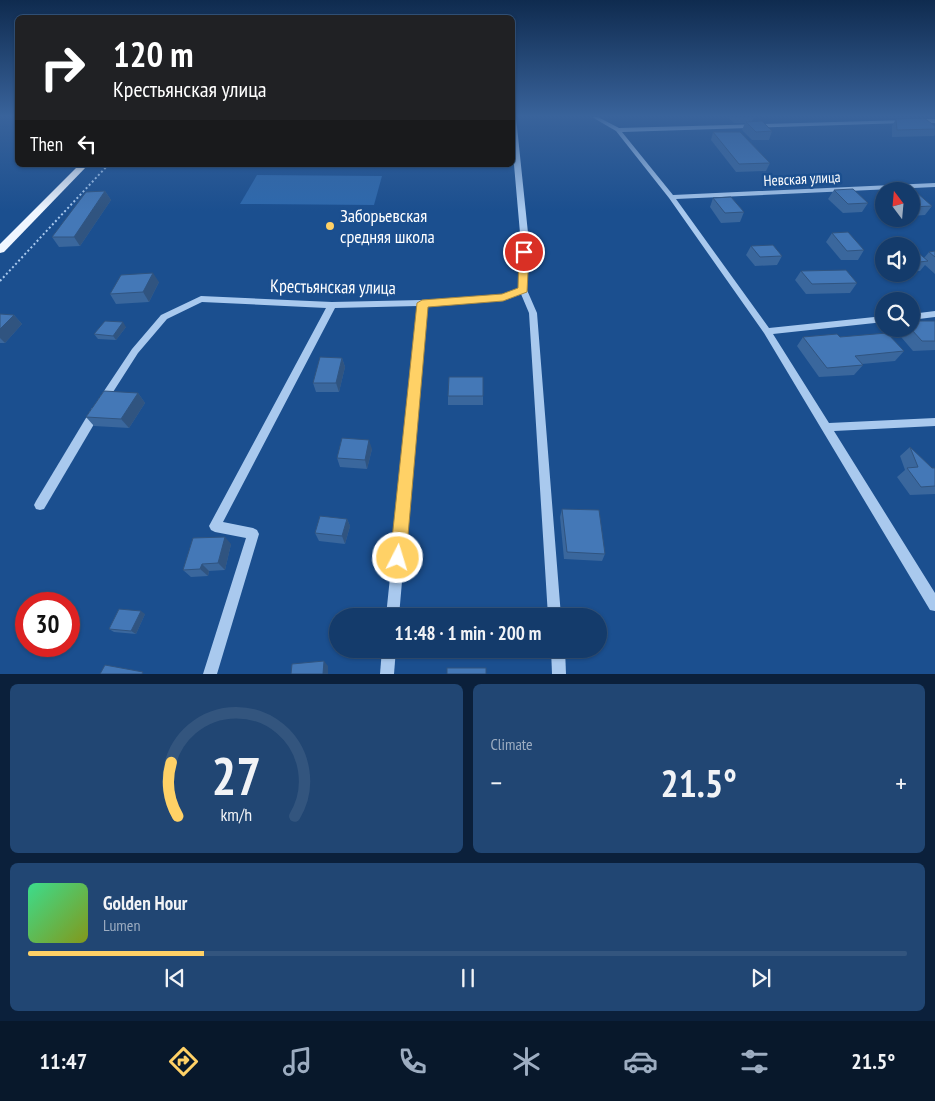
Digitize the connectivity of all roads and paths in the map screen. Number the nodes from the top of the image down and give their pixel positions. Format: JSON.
{"nodes":[{"id":1,"x":516,"y":148,"type":"edge"},
{"id":2,"x":633,"y":148,"type":"edge"},
{"id":3,"x":82,"y":167,"type":"edge"},
{"id":4,"x":106,"y":167,"type":"edge"},
{"id":5,"x":935,"y":185,"type":"edge"},
{"id":6,"x":671,"y":197,"type":"junction"},
{"id":7,"x":0,"y":250,"type":"edge"},
{"id":8,"x":0,"y":281,"type":"edge"},
{"id":9,"x":523,"y":290,"type":"junction"},
{"id":10,"x":422,"y":303,"type":"junction"},
{"id":11,"x":332,"y":305,"type":"junction"},
{"id":12,"x":935,"y":314,"type":"edge"},
{"id":13,"x":920,"y":316,"type":"edge"},
{"id":14,"x":875,"y":321,"type":"edge"},
{"id":15,"x":767,"y":331,"type":"junction"},
{"id":16,"x":935,"y":422,"type":"edge"},
{"id":17,"x":825,"y":427,"type":"junction"},
{"id":18,"x":40,"y":505,"type":"dead end"},
{"id":19,"x":935,"y":605,"type":"edge"},
{"id":20,"x":393,"y":608,"type":"edge"},
{"id":21,"x":554,"y":608,"type":"edge"},
{"id":22,"x":388,"y":658,"type":"edge"},
{"id":23,"x":559,"y":658,"type":"edge"},
{"id":24,"x":210,"y":674,"type":"edge"},
{"id":25,"x":387,"y":674,"type":"edge"},
{"id":26,"x":560,"y":674,"type":"edge"}],
"edges":[{"from":1,"to":9,"type":"street"},
{"from":2,"to":6,"type":"street"},
{"from":3,"to":7,"type":"main road"},
{"from":4,"to":8,"type":"path"},
{"from":5,"to":6,"type":"street","name":"Невская улица"},
{"from":6,"to":15,"type":"street"},
{"from":9,"to":10,"type":"street","name":"Крестьянская улица"},
{"from":9,"to":21,"type":"street"},
{"from":10,"to":11,"type":"street","name":"Крестьянская улица"},
{"from":10,"to":20,"type":"street"},
{"from":11,"to":18,"type":"street","name":"Крестьянская улица"},
{"from":11,"to":24,"type":"street"},
{"from":12,"to":13,"type":"street"},
{"from":14,"to":15,"type":"street"},
{"from":15,"to":17,"type":"street"},
{"from":16,"to":17,"type":"street"},
{"from":17,"to":19,"type":"street"},
{"from":22,"to":25,"type":"street"},
{"from":23,"to":26,"type":"street"}]}
